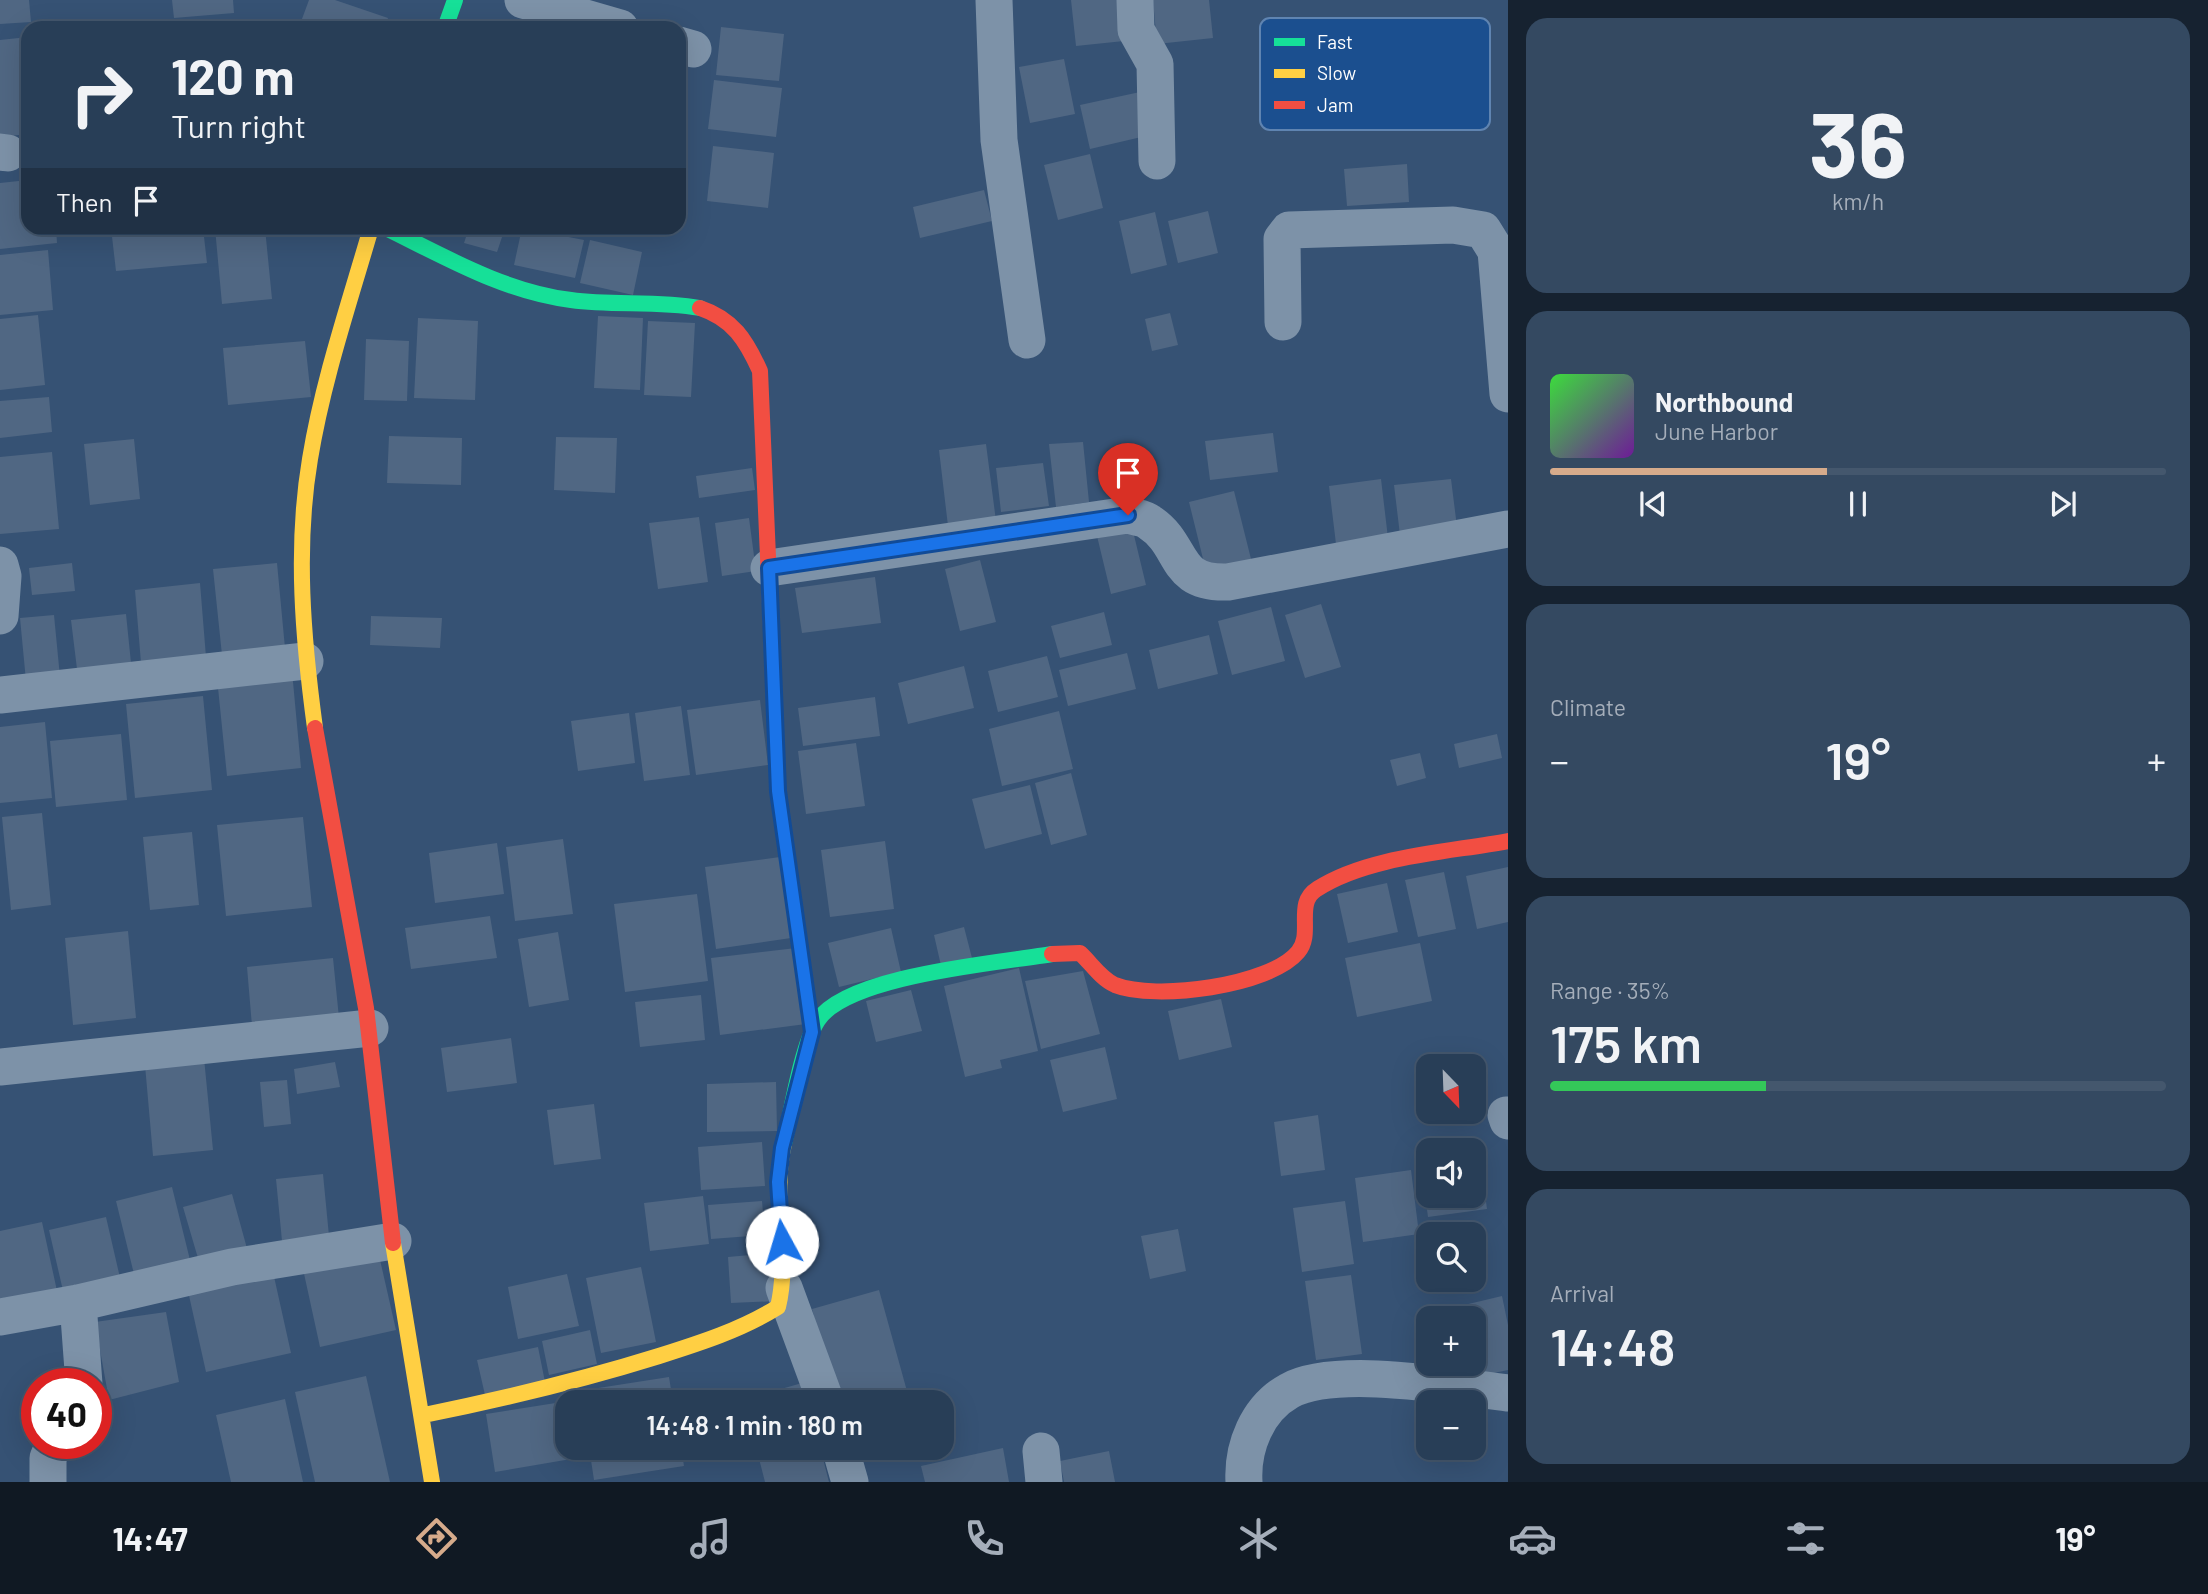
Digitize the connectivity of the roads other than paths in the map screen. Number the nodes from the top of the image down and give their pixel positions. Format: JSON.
{"nodes":[{"id":1,"x":455,"y":0,"type":"edge"},
{"id":2,"x":523,"y":0,"type":"edge"},
{"id":3,"x":994,"y":0,"type":"edge"},
{"id":4,"x":1135,"y":0,"type":"edge"},
{"id":5,"x":448,"y":21,"type":"edge"},
{"id":6,"x":596,"y":21,"type":"edge"},
{"id":7,"x":1157,"y":162,"type":"dead end"},
{"id":8,"x":369,"y":235,"type":"edge"},
{"id":9,"x":401,"y":235,"type":"edge"},
{"id":10,"x":1505,"y":310,"type":"edge"},
{"id":11,"x":1283,"y":322,"type":"dead end"},
{"id":12,"x":1027,"y":340,"type":"dead end"},
{"id":13,"x":1508,"y":394,"type":"edge"},
{"id":14,"x":1508,"y":529,"type":"edge"},
{"id":15,"x":0,"y":565,"type":"edge"},
{"id":16,"x":769,"y":568,"type":"junction"},
{"id":17,"x":0,"y":616,"type":"edge"},
{"id":18,"x":306,"y":661,"type":"junction"},
{"id":19,"x":0,"y":695,"type":"edge"},
{"id":20,"x":1508,"y":841,"type":"edge"},
{"id":21,"x":370,"y":1028,"type":"junction"},
{"id":22,"x":812,"y":1032,"type":"junction"},
{"id":23,"x":0,"y":1067,"type":"edge"},
{"id":24,"x":393,"y":1241,"type":"junction"},
{"id":25,"x":784,"y":1288,"type":"junction"},
{"id":26,"x":78,"y":1303,"type":"junction"},
{"id":27,"x":0,"y":1317,"type":"edge"},
{"id":28,"x":84,"y":1368,"type":"edge"},
{"id":29,"x":822,"y":1390,"type":"edge"},
{"id":30,"x":1508,"y":1393,"type":"edge"},
{"id":31,"x":424,"y":1415,"type":"junction"},
{"id":32,"x":48,"y":1459,"type":"edge"},
{"id":33,"x":844,"y":1460,"type":"edge"},
{"id":34,"x":48,"y":1482,"type":"edge"},
{"id":35,"x":432,"y":1482,"type":"edge"},
{"id":36,"x":850,"y":1482,"type":"edge"},
{"id":37,"x":1244,"y":1482,"type":"edge"}],
"edges":[{"from":1,"to":5,"type":"street"},
{"from":2,"to":6,"type":"street"},
{"from":3,"to":12,"type":"street"},
{"from":4,"to":7,"type":"street"},
{"from":8,"to":18,"type":"street"},
{"from":9,"to":16,"type":"street"},
{"from":10,"to":11,"type":"street"},
{"from":10,"to":13,"type":"street"},
{"from":14,"to":16,"type":"street"},
{"from":15,"to":17,"type":"street"},
{"from":16,"to":22,"type":"street"},
{"from":18,"to":19,"type":"street"},
{"from":18,"to":21,"type":"street"},
{"from":20,"to":22,"type":"street"},
{"from":21,"to":23,"type":"street"},
{"from":21,"to":24,"type":"street"},
{"from":22,"to":25,"type":"street"},
{"from":24,"to":26,"type":"street"},
{"from":24,"to":31,"type":"street"},
{"from":25,"to":29,"type":"street"},
{"from":25,"to":31,"type":"street"},
{"from":26,"to":27,"type":"street"},
{"from":26,"to":28,"type":"street"},
{"from":30,"to":37,"type":"street"},
{"from":31,"to":35,"type":"street"},
{"from":32,"to":34,"type":"street"},
{"from":33,"to":36,"type":"street"}]}
